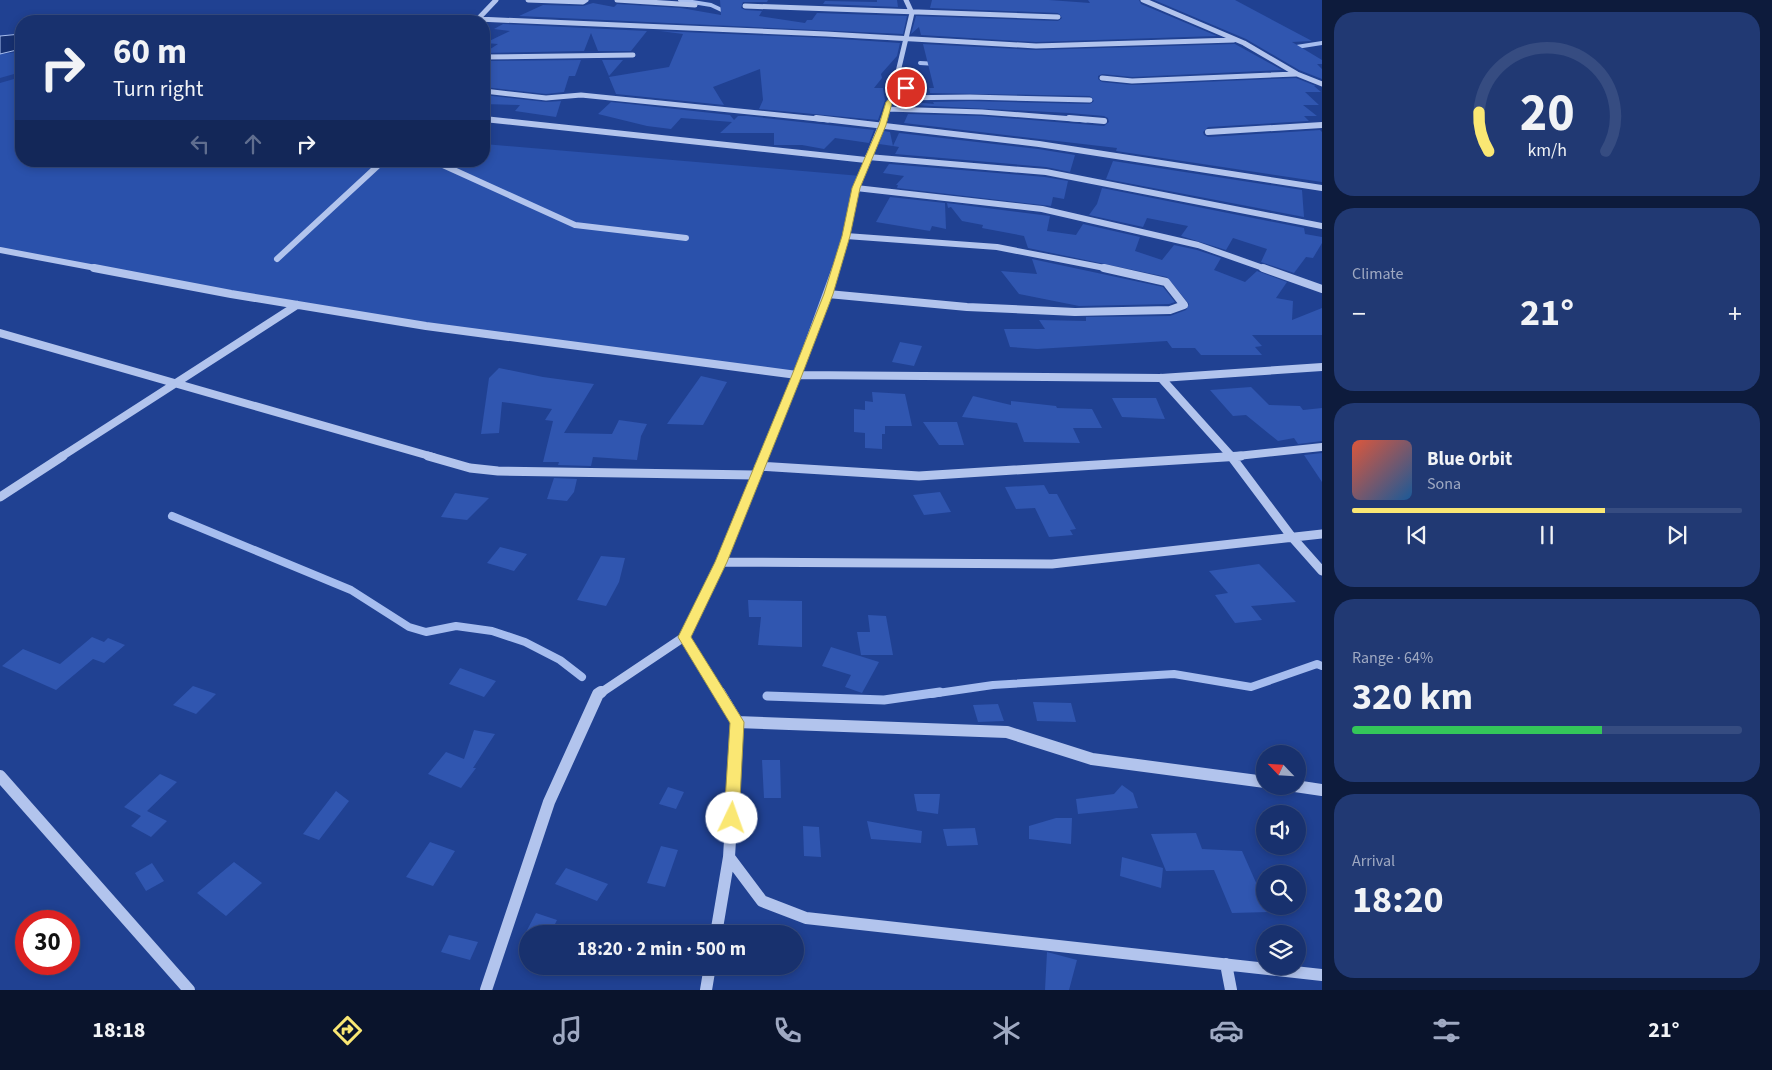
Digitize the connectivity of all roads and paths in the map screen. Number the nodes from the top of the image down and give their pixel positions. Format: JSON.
{"nodes":[{"id":1,"x":496,"y":0,"type":"edge"},
{"id":2,"x":528,"y":0,"type":"edge"},
{"id":3,"x":586,"y":0,"type":"edge"},
{"id":4,"x":617,"y":0,"type":"edge"},
{"id":5,"x":906,"y":0,"type":"edge"},
{"id":6,"x":1143,"y":0,"type":"edge"},
{"id":7,"x":695,"y":6,"type":"dead end"},
{"id":8,"x":745,"y":6,"type":"dead end"},
{"id":9,"x":912,"y":13,"type":"junction"},
{"id":10,"x":482,"y":15,"type":"edge"},
{"id":11,"x":1058,"y":17,"type":"dead end"},
{"id":12,"x":490,"y":21,"type":"edge"},
{"id":13,"x":906,"y":38,"type":"junction"},
{"id":14,"x":1234,"y":40,"type":"junction"},
{"id":15,"x":633,"y":55,"type":"dead end"},
{"id":16,"x":490,"y":57,"type":"edge"},
{"id":17,"x":1297,"y":74,"type":"junction"},
{"id":18,"x":1102,"y":78,"type":"dead end"},
{"id":19,"x":1322,"y":84,"type":"edge"},
{"id":20,"x":490,"y":92,"type":"edge"},
{"id":21,"x":895,"y":98,"type":"junction"},
{"id":22,"x":1090,"y":100,"type":"dead end"},
{"id":23,"x":887,"y":109,"type":"junction"},
{"id":24,"x":490,"y":120,"type":"edge"},
{"id":25,"x":1104,"y":121,"type":"dead end"},
{"id":26,"x":882,"y":125,"type":"junction"},
{"id":27,"x":1322,"y":126,"type":"edge"},
{"id":28,"x":1208,"y":132,"type":"dead end"},
{"id":29,"x":867,"y":158,"type":"junction"},
{"id":30,"x":377,"y":167,"type":"edge"},
{"id":31,"x":447,"y":167,"type":"edge"},
{"id":32,"x":856,"y":188,"type":"junction"},
{"id":33,"x":1322,"y":188,"type":"edge"},
{"id":34,"x":1322,"y":226,"type":"edge"},
{"id":35,"x":846,"y":236,"type":"junction"},
{"id":36,"x":686,"y":238,"type":"dead end"},
{"id":37,"x":0,"y":250,"type":"edge"},
{"id":38,"x":277,"y":259,"type":"dead end"},
{"id":39,"x":1322,"y":289,"type":"edge"},
{"id":40,"x":828,"y":294,"type":"junction"},
{"id":41,"x":297,"y":305,"type":"junction"},
{"id":42,"x":0,"y":333,"type":"edge"},
{"id":43,"x":1322,"y":367,"type":"edge"},
{"id":44,"x":797,"y":375,"type":"junction"},
{"id":45,"x":1161,"y":378,"type":"junction"},
{"id":46,"x":177,"y":383,"type":"junction"},
{"id":47,"x":1322,"y":447,"type":"edge"},
{"id":48,"x":1232,"y":457,"type":"junction"},
{"id":49,"x":759,"y":466,"type":"junction"},
{"id":50,"x":755,"y":475,"type":"junction"},
{"id":51,"x":0,"y":497,"type":"edge"},
{"id":52,"x":1322,"y":534,"type":"edge"},
{"id":53,"x":1291,"y":536,"type":"junction"},
{"id":54,"x":721,"y":562,"type":"junction"},
{"id":55,"x":1322,"y":571,"type":"edge"},
{"id":56,"x":684,"y":637,"type":"junction"},
{"id":57,"x":737,"y":722,"type":"junction"},
{"id":58,"x":0,"y":776,"type":"edge"},
{"id":59,"x":1256,"y":781,"type":"edge"},
{"id":60,"x":1306,"y":788,"type":"edge"},
{"id":61,"x":1322,"y":790,"type":"edge"},
{"id":62,"x":729,"y":857,"type":"junction"},
{"id":63,"x":718,"y":925,"type":"edge"},
{"id":64,"x":1226,"y":964,"type":"junction"},
{"id":65,"x":708,"y":975,"type":"edge"},
{"id":66,"x":1322,"y":975,"type":"edge"},
{"id":67,"x":189,"y":990,"type":"edge"},
{"id":68,"x":486,"y":990,"type":"edge"},
{"id":69,"x":706,"y":990,"type":"edge"},
{"id":70,"x":1231,"y":990,"type":"edge"}],
"edges":[{"from":1,"to":10,"type":"street"},
{"from":2,"to":3,"type":"street"},
{"from":4,"to":7,"type":"street"},
{"from":5,"to":9,"type":"street"},
{"from":6,"to":14,"type":"street"},
{"from":8,"to":9,"type":"street"},
{"from":9,"to":11,"type":"street"},
{"from":9,"to":13,"type":"street"},
{"from":12,"to":13,"type":"street"},
{"from":13,"to":14,"type":"street"},
{"from":13,"to":21,"type":"street"},
{"from":14,"to":17,"type":"street"},
{"from":15,"to":16,"type":"street"},
{"from":17,"to":18,"type":"street"},
{"from":17,"to":19,"type":"street"},
{"from":20,"to":26,"type":"street"},
{"from":21,"to":22,"type":"street"},
{"from":21,"to":23,"type":"street"},
{"from":23,"to":25,"type":"street"},
{"from":23,"to":26,"type":"street"},
{"from":24,"to":29,"type":"street"},
{"from":26,"to":29,"type":"street"},
{"from":26,"to":33,"type":"street"},
{"from":27,"to":28,"type":"street"},
{"from":29,"to":32,"type":"street"},
{"from":29,"to":34,"type":"street"},
{"from":30,"to":38,"type":"street"},
{"from":31,"to":36,"type":"street"},
{"from":32,"to":35,"type":"street"},
{"from":32,"to":39,"type":"street"},
{"from":35,"to":40,"type":"street"},
{"from":35,"to":40,"type":"street"},
{"from":37,"to":41,"type":"street"},
{"from":40,"to":44,"type":"street"},
{"from":41,"to":44,"type":"street"},
{"from":41,"to":46,"type":"street"},
{"from":42,"to":46,"type":"street"},
{"from":43,"to":45,"type":"street"},
{"from":44,"to":45,"type":"street"},
{"from":44,"to":49,"type":"street"},
{"from":45,"to":48,"type":"street"},
{"from":46,"to":50,"type":"street"},
{"from":46,"to":51,"type":"street"},
{"from":47,"to":48,"type":"street"},
{"from":48,"to":49,"type":"street"},
{"from":48,"to":53,"type":"street"},
{"from":49,"to":50,"type":"street"},
{"from":50,"to":54,"type":"street"},
{"from":52,"to":53,"type":"street"},
{"from":53,"to":54,"type":"street"},
{"from":53,"to":55,"type":"street"},
{"from":54,"to":56,"type":"street"},
{"from":56,"to":57,"type":"street"},
{"from":56,"to":68,"type":"street"},
{"from":57,"to":59,"type":"street"},
{"from":57,"to":62,"type":"street"},
{"from":58,"to":67,"type":"street"},
{"from":60,"to":61,"type":"street"},
{"from":62,"to":63,"type":"street"},
{"from":62,"to":64,"type":"street"},
{"from":64,"to":66,"type":"street"},
{"from":64,"to":70,"type":"street"},
{"from":65,"to":69,"type":"street"}]}
